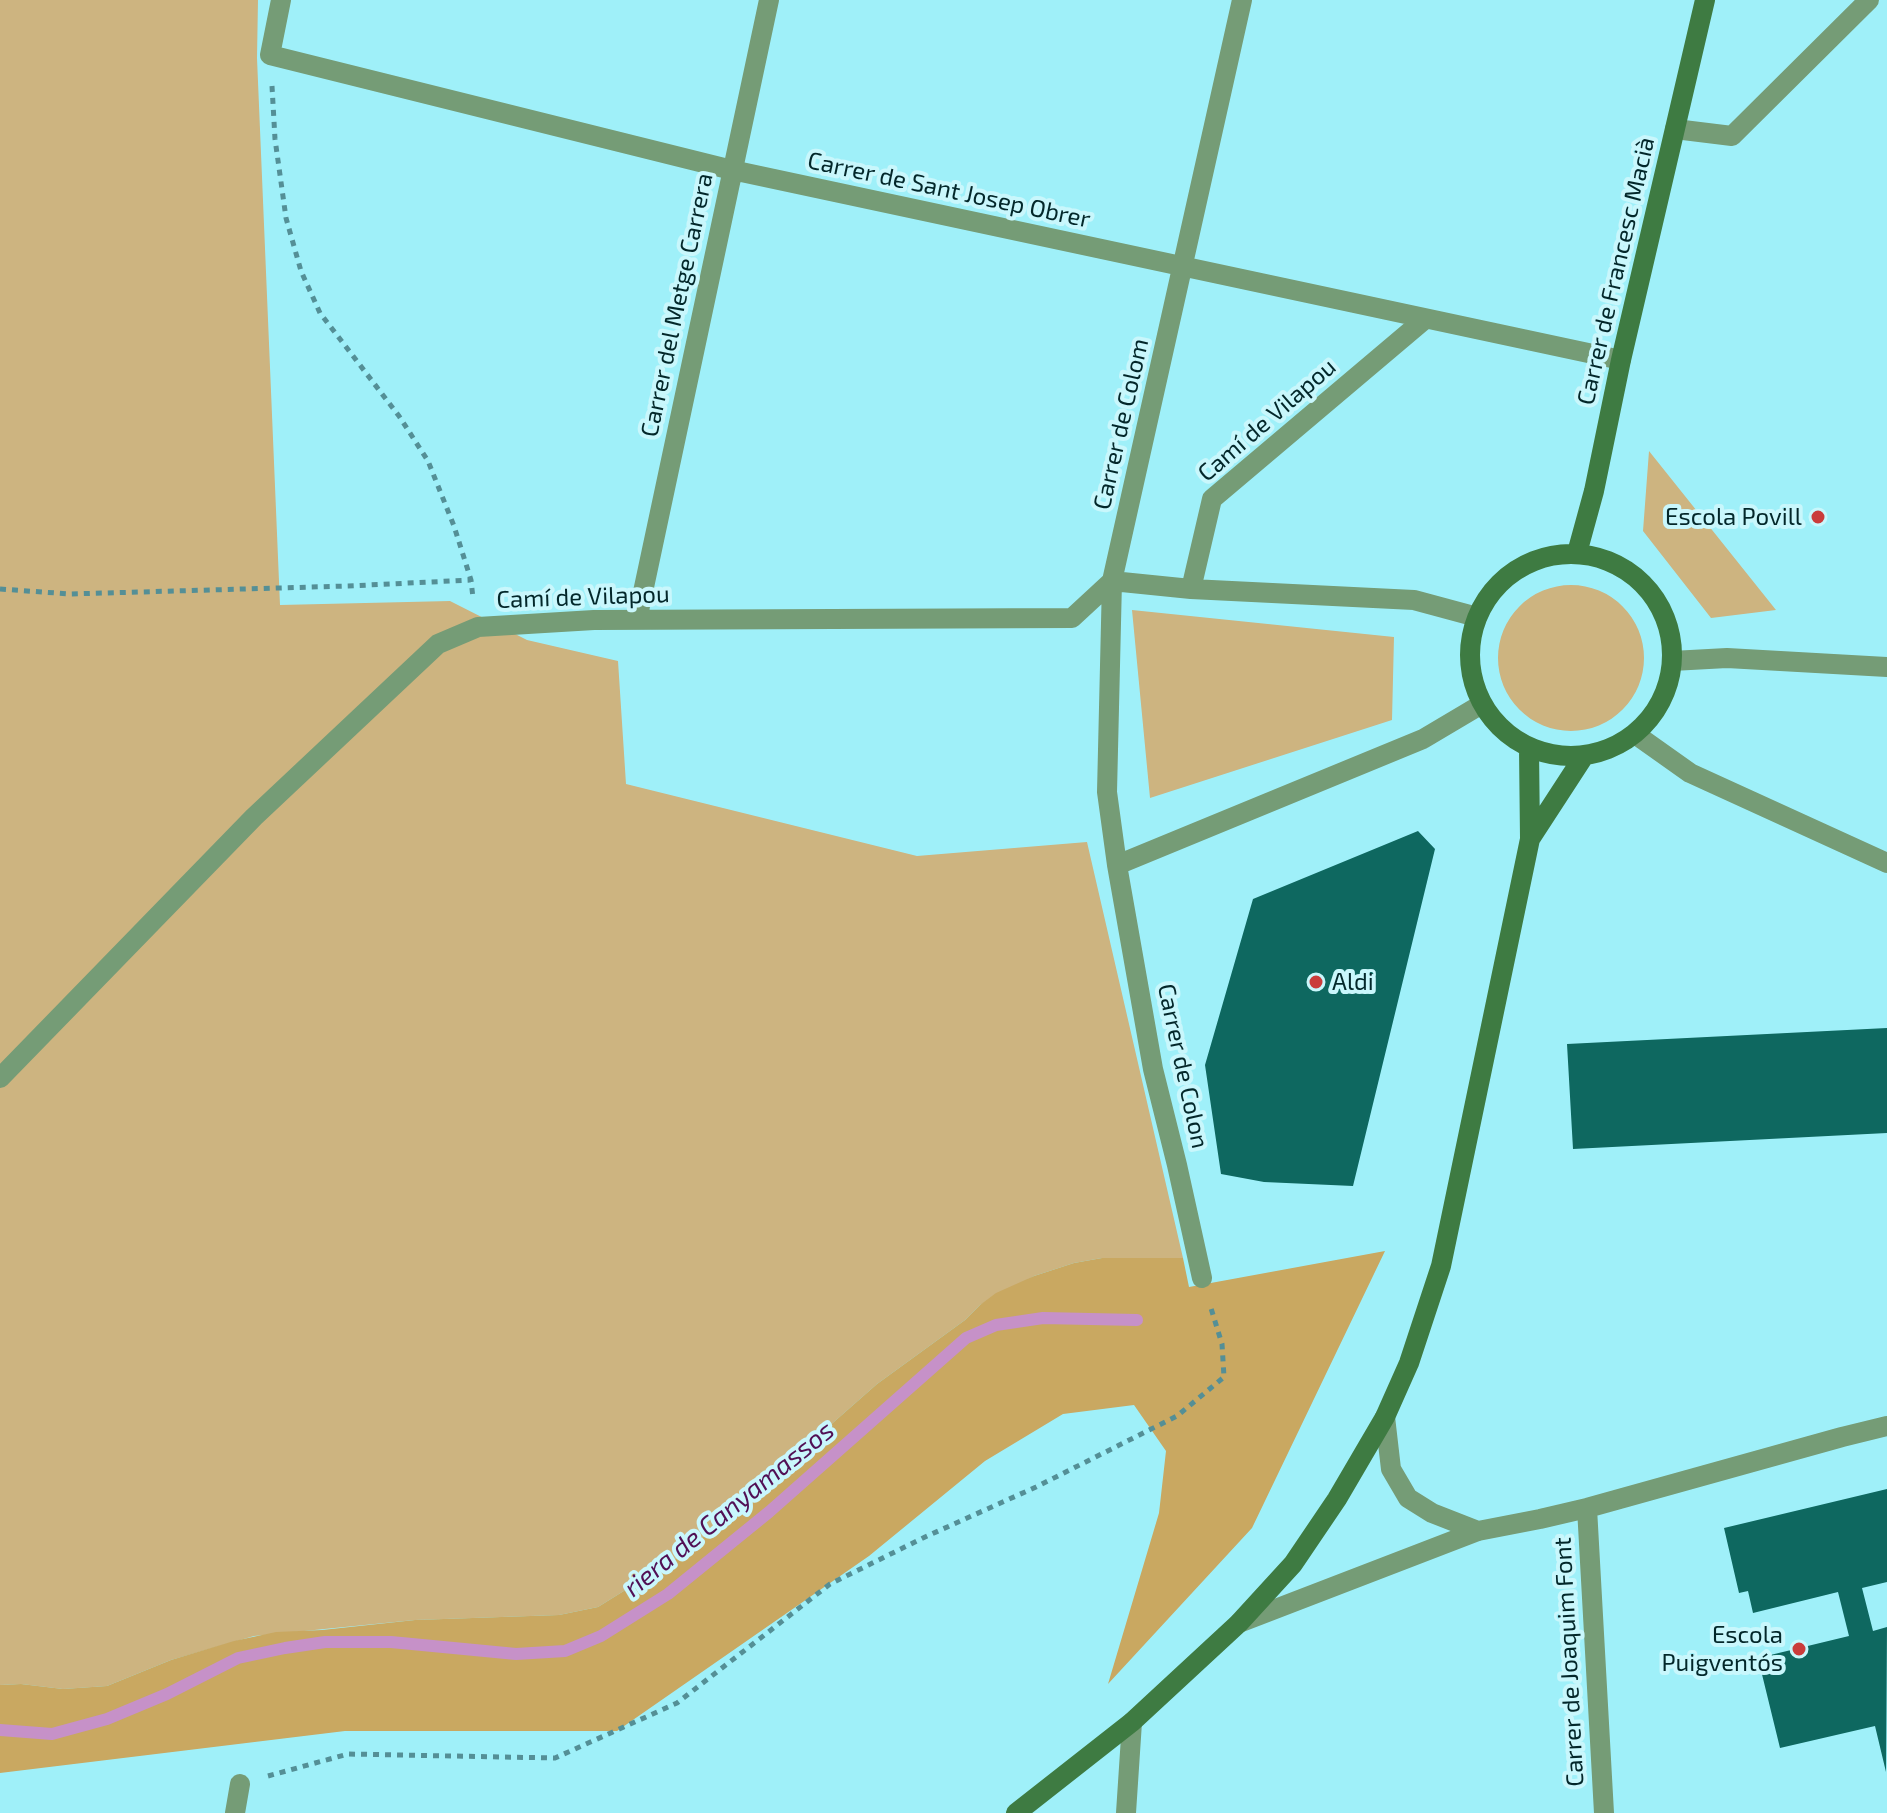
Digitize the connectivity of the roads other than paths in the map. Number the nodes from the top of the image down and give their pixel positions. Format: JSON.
{"nodes":[{"id":1,"x":281,"y":0,"type":"edge"},
{"id":2,"x":769,"y":0,"type":"edge"},
{"id":3,"x":1242,"y":0,"type":"edge"},
{"id":4,"x":1705,"y":0,"type":"edge"},
{"id":5,"x":1869,"y":0,"type":"edge"},
{"id":6,"x":1675,"y":129,"type":"junction"},
{"id":7,"x":732,"y":170,"type":"junction"},
{"id":8,"x":1183,"y":267,"type":"junction"},
{"id":9,"x":1425,"y":319,"type":"junction"},
{"id":10,"x":1621,"y":360,"type":"junction"},
{"id":11,"x":1577,"y":553,"type":"junction"},
{"id":12,"x":1112,"y":581,"type":"junction"},
{"id":13,"x":1191,"y":589,"type":"junction"},
{"id":14,"x":1477,"y":617,"type":"junction"},
{"id":15,"x":637,"y":620,"type":"junction"},
{"id":16,"x":1672,"y":661,"type":"junction"},
{"id":17,"x":1887,"y":667,"type":"edge"},
{"id":18,"x":1482,"y":704,"type":"junction"},
{"id":19,"x":1635,"y":734,"type":"junction"},
{"id":20,"x":1529,"y":748,"type":"junction"},
{"id":21,"x":1584,"y":756,"type":"junction"},
{"id":22,"x":1530,"y":839,"type":"junction"},
{"id":23,"x":1887,"y":863,"type":"edge"},
{"id":24,"x":1117,"y":865,"type":"junction"},
{"id":25,"x":0,"y":1078,"type":"edge"},
{"id":26,"x":1202,"y":1278,"type":"road end"},
{"id":27,"x":1385,"y":1417,"type":"junction"},
{"id":28,"x":1887,"y":1426,"type":"edge"},
{"id":29,"x":1587,"y":1508,"type":"junction"},
{"id":30,"x":1478,"y":1531,"type":"junction"},
{"id":31,"x":1239,"y":1623,"type":"junction"},
{"id":32,"x":1132,"y":1722,"type":"junction"},
{"id":33,"x":240,"y":1784,"type":"road end"},
{"id":34,"x":235,"y":1813,"type":"edge"},
{"id":35,"x":1016,"y":1813,"type":"edge"},
{"id":36,"x":1126,"y":1813,"type":"edge"},
{"id":37,"x":1604,"y":1813,"type":"edge"}],
"edges":[{"from":1,"to":7,"type":"street","name":"Carrer de Sant Josep Obrer"},
{"from":2,"to":7,"type":"street","name":"Carrer del Metge Carrera"},
{"from":3,"to":8,"type":"street","name":"Carrer de Colom"},
{"from":4,"to":6,"type":"street","name":"Carrer de Francesc Macià"},
{"from":5,"to":6,"type":"street"},
{"from":6,"to":10,"type":"street","name":"Carrer de Francesc Macià"},
{"from":7,"to":8,"type":"street","name":"Carrer de Sant Josep Obrer"},
{"from":7,"to":15,"type":"street","name":"Carrer del Metge Carrera"},
{"from":8,"to":9,"type":"street","name":"Carrer de Sant Josep Obrer"},
{"from":8,"to":12,"type":"street","name":"Carrer de Colom"},
{"from":9,"to":10,"type":"street","name":"Carrer de Sant Josep Obrer"},
{"from":9,"to":13,"type":"street","name":"Camí de Vilapou"},
{"from":10,"to":11,"type":"street","name":"Carrer de Francesc Macià"},
{"from":11,"to":14,"type":"street"},
{"from":11,"to":16,"type":"street"},
{"from":12,"to":13,"type":"street"},
{"from":12,"to":15,"type":"street","name":"Camí de Vilapou"},
{"from":12,"to":24,"type":"street","name":"Carrer de Colom"},
{"from":13,"to":14,"type":"street"},
{"from":14,"to":18,"type":"street"},
{"from":15,"to":25,"type":"street","name":"Camí de Vilapou"},
{"from":16,"to":17,"type":"street"},
{"from":16,"to":19,"type":"street"},
{"from":18,"to":20,"type":"street"},
{"from":18,"to":24,"type":"street"},
{"from":19,"to":21,"type":"street"},
{"from":19,"to":23,"type":"street"},
{"from":20,"to":21,"type":"street"},
{"from":20,"to":22,"type":"street"},
{"from":21,"to":22,"type":"street"},
{"from":22,"to":27,"type":"street"},
{"from":24,"to":26,"type":"street","name":"Carrer de Colon"},
{"from":27,"to":30,"type":"street"},
{"from":27,"to":31,"type":"street"},
{"from":28,"to":29,"type":"street"},
{"from":29,"to":30,"type":"street"},
{"from":29,"to":37,"type":"street","name":"Carrer de Joaquim Font"},
{"from":30,"to":31,"type":"street"},
{"from":31,"to":32,"type":"street"},
{"from":32,"to":35,"type":"street"},
{"from":32,"to":36,"type":"street"},
{"from":33,"to":34,"type":"street"}]}
